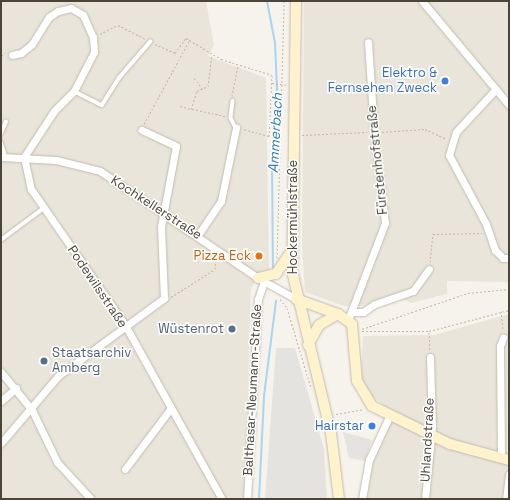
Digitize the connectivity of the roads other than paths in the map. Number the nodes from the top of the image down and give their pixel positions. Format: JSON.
{"nodes":[{"id":1,"x":296,"y":1,"type":"edge"},
{"id":2,"x":422,"y":1,"type":"edge"},
{"id":3,"x":150,"y":42,"type":"road end"},
{"id":4,"x":368,"y":42,"type":"dead end"},
{"id":5,"x":12,"y":55,"type":"dead end"},
{"id":6,"x":495,"y":90,"type":"junction"},
{"id":7,"x":74,"y":91,"type":"junction"},
{"id":8,"x":234,"y":101,"type":"road end"},
{"id":9,"x":509,"y":105,"type":"edge"},
{"id":10,"x":6,"y":122,"type":"dead end"},
{"id":11,"x":236,"y":128,"type":"joint"},
{"id":12,"x":141,"y":130,"type":"road end"},
{"id":13,"x":1,"y":133,"type":"edge"},
{"id":14,"x":1,"y":142,"type":"edge"},
{"id":15,"x":4,"y":157,"type":"edge"},
{"id":16,"x":24,"y":157,"type":"junction"},
{"id":17,"x":44,"y":208,"type":"junction"},
{"id":18,"x":163,"y":212,"type":"junction"},
{"id":19,"x":198,"y":235,"type":"junction"},
{"id":20,"x":1,"y":240,"type":"edge"},
{"id":21,"x":291,"y":252,"type":"junction"},
{"id":22,"x":509,"y":258,"type":"edge"},
{"id":23,"x":429,"y":269,"type":"road end"},
{"id":24,"x":261,"y":280,"type":"junction"},
{"id":25,"x":296,"y":299,"type":"junction"},
{"id":26,"x":338,"y":314,"type":"junction"},
{"id":27,"x":351,"y":316,"type":"junction"},
{"id":28,"x":124,"y":325,"type":"junction"},
{"id":29,"x":503,"y":338,"type":"road end"},
{"id":30,"x":308,"y":345,"type":"junction"},
{"id":31,"x":430,"y":357,"type":"road end"},
{"id":32,"x":1,"y":372,"type":"edge"},
{"id":33,"x":16,"y":388,"type":"junction"},
{"id":34,"x":1,"y":401,"type":"edge"},
{"id":35,"x":171,"y":408,"type":"junction"},
{"id":36,"x":32,"y":410,"type":"junction"},
{"id":37,"x":389,"y":417,"type":"junction"},
{"id":38,"x":430,"y":435,"type":"junction"},
{"id":39,"x":1,"y":443,"type":"edge"},
{"id":40,"x":505,"y":459,"type":"edge"},
{"id":41,"x":126,"y":470,"type":"dead end"},
{"id":42,"x":509,"y":474,"type":"edge"},
{"id":43,"x":91,"y":499,"type":"edge"},
{"id":44,"x":222,"y":499,"type":"edge"},
{"id":45,"x":247,"y":499,"type":"edge"},
{"id":46,"x":339,"y":499,"type":"edge"},
{"id":47,"x":362,"y":499,"type":"edge"},
{"id":48,"x":425,"y":499,"type":"edge"},
{"id":49,"x":506,"y":499,"type":"edge"}],
"edges":[{"from":1,"to":21,"type":"main road","name":"Hockermühlstraße"},
{"from":2,"to":6,"type":"street"},
{"from":3,"to":7,"type":"lane"},
{"from":4,"to":27,"type":"street","name":"Fürstenhofstraße"},
{"from":5,"to":7,"type":"street"},
{"from":6,"to":9,"type":"street"},
{"from":6,"to":22,"type":"street"},
{"from":7,"to":16,"type":"street"},
{"from":8,"to":11,"type":"lane"},
{"from":10,"to":13,"type":"lane"},
{"from":11,"to":19,"type":"street"},
{"from":12,"to":18,"type":"street"},
{"from":14,"to":15,"type":"lane"},
{"from":15,"to":16,"type":"street","name":"Kochkellerstraße"},
{"from":16,"to":17,"type":"street","name":"Podewilsstraße"},
{"from":16,"to":18,"type":"street","name":"Kochkellerstraße"},
{"from":17,"to":20,"type":"lane"},
{"from":17,"to":28,"type":"street","name":"Podewilsstraße"},
{"from":18,"to":19,"type":"street","name":"Kochkellerstraße"},
{"from":18,"to":28,"type":"street"},
{"from":19,"to":24,"type":"street","name":"Kochkellerstraße"},
{"from":21,"to":24,"type":"main road"},
{"from":21,"to":25,"type":"main road","name":"Hockermühlstraße"},
{"from":23,"to":27,"type":"street"},
{"from":24,"to":25,"type":"street","name":"Kochkellerstraße"},
{"from":24,"to":45,"type":"street","name":"Balthasar-Neumann-Straße"},
{"from":25,"to":26,"type":"main road"},
{"from":25,"to":30,"type":"main road","name":"Hockermühlstraße"},
{"from":26,"to":27,"type":"main road"},
{"from":26,"to":30,"type":"main road"},
{"from":27,"to":37,"type":"main road"},
{"from":28,"to":35,"type":"street","name":"Podewilsstraße"},
{"from":28,"to":36,"type":"street"},
{"from":29,"to":40,"type":"street"},
{"from":30,"to":46,"type":"main road","name":"Hockermühlstraße"},
{"from":31,"to":38,"type":"street","name":"Uhlandstraße"},
{"from":32,"to":33,"type":"street"},
{"from":33,"to":34,"type":"street"},
{"from":33,"to":36,"type":"street"},
{"from":35,"to":41,"type":"street"},
{"from":35,"to":44,"type":"street","name":"Podewilsstraße"},
{"from":36,"to":39,"type":"street"},
{"from":36,"to":43,"type":"street"},
{"from":37,"to":38,"type":"main road"},
{"from":37,"to":47,"type":"street"},
{"from":38,"to":40,"type":"main road"},
{"from":38,"to":48,"type":"street","name":"Uhlandstraße"},
{"from":42,"to":49,"type":"street"}]}
